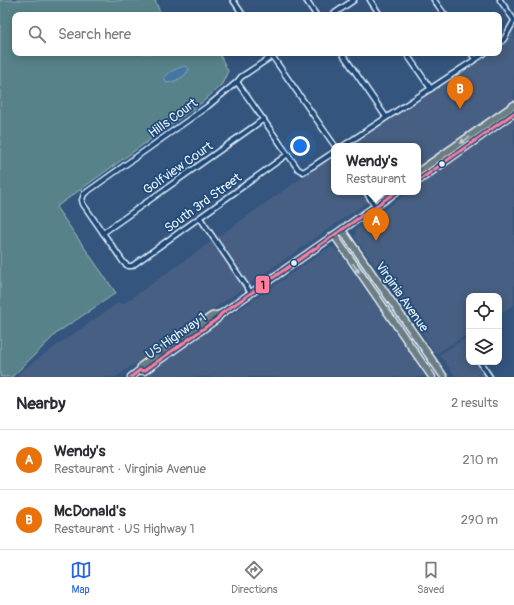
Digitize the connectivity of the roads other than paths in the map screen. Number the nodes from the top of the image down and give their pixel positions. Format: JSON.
{"nodes":[{"id":1,"x":233,"y":0,"type":"edge"},
{"id":2,"x":306,"y":0,"type":"edge"},
{"id":3,"x":354,"y":0,"type":"edge"},
{"id":4,"x":370,"y":0,"type":"edge"},
{"id":5,"x":434,"y":0,"type":"edge"},
{"id":6,"x":500,"y":0,"type":"edge"},
{"id":7,"x":241,"y":12,"type":"edge"},
{"id":8,"x":314,"y":12,"type":"edge"},
{"id":9,"x":336,"y":12,"type":"edge"},
{"id":10,"x":378,"y":12,"type":"edge"},
{"id":11,"x":443,"y":12,"type":"edge"},
{"id":12,"x":514,"y":21,"type":"edge"},
{"id":13,"x":502,"y":41,"type":"edge"},
{"id":14,"x":270,"y":56,"type":"edge"},
{"id":15,"x":272,"y":56,"type":"edge"},
{"id":16,"x":344,"y":56,"type":"edge"},
{"id":17,"x":408,"y":56,"type":"edge"},
{"id":18,"x":473,"y":56,"type":"edge"},
{"id":19,"x":480,"y":56,"type":"edge"},
{"id":20,"x":475,"y":59,"type":"junction"},
{"id":21,"x":237,"y":82,"type":"junction"},
{"id":22,"x":431,"y":89,"type":"junction"},
{"id":23,"x":514,"y":105,"type":"edge"},
{"id":24,"x":514,"y":113,"type":"edge"},
{"id":25,"x":386,"y":117,"type":"junction"},
{"id":26,"x":497,"y":117,"type":"junction"},
{"id":27,"x":264,"y":119,"type":"junction"},
{"id":28,"x":484,"y":126,"type":"junction"},
{"id":29,"x":492,"y":129,"type":"junction"},
{"id":30,"x":477,"y":139,"type":"junction"},
{"id":31,"x":333,"y":143,"type":"edge"},
{"id":32,"x":347,"y":143,"type":"edge"},
{"id":33,"x":288,"y":154,"type":"junction"},
{"id":34,"x":331,"y":154,"type":"edge"},
{"id":35,"x":421,"y":170,"type":"edge"},
{"id":36,"x":421,"y":179,"type":"edge"},
{"id":37,"x":368,"y":195,"type":"edge"},
{"id":38,"x":392,"y":195,"type":"edge"},
{"id":39,"x":375,"y":206,"type":"junction"},
{"id":40,"x":200,"y":218,"type":"junction"},
{"id":41,"x":342,"y":230,"type":"junction"},
{"id":42,"x":103,"y":233,"type":"junction"},
{"id":43,"x":334,"y":236,"type":"junction"},
{"id":44,"x":251,"y":293,"type":"junction"},
{"id":45,"x":418,"y":357,"type":"junction"},
{"id":46,"x":482,"y":365,"type":"edge"},
{"id":47,"x":440,"y":370,"type":"junction"},
{"id":48,"x":131,"y":377,"type":"edge"},
{"id":49,"x":432,"y":377,"type":"edge"},
{"id":50,"x":444,"y":377,"type":"edge"},
{"id":51,"x":490,"y":377,"type":"edge"}],
"edges":[{"from":1,"to":7,"type":"street"},
{"from":2,"to":8,"type":"street"},
{"from":3,"to":9,"type":"street"},
{"from":4,"to":10,"type":"street"},
{"from":5,"to":11,"type":"street"},
{"from":6,"to":12,"type":"street"},
{"from":12,"to":13,"type":"street"},
{"from":14,"to":21,"type":"street","name":"Hills Court"},
{"from":15,"to":31,"type":"street"},
{"from":16,"to":25,"type":"street"},
{"from":17,"to":22,"type":"street"},
{"from":18,"to":20,"type":"street"},
{"from":19,"to":20,"type":"street"},
{"from":20,"to":22,"type":"street"},
{"from":21,"to":27,"type":"street"},
{"from":21,"to":42,"type":"street","name":"Hills Court"},
{"from":22,"to":25,"type":"street"},
{"from":23,"to":26,"type":"main road"},
{"from":24,"to":29,"type":"main road"},
{"from":25,"to":32,"type":"street"},
{"from":26,"to":28,"type":"main road"},
{"from":26,"to":29,"type":"main road"},
{"from":27,"to":33,"type":"street"},
{"from":27,"to":42,"type":"street","name":"Golfview Court"},
{"from":28,"to":30,"type":"main road"},
{"from":28,"to":35,"type":"main road","one_way":true},
{"from":29,"to":30,"type":"main road"},
{"from":30,"to":36,"type":"main road"},
{"from":33,"to":34,"type":"street"},
{"from":33,"to":40,"type":"street","name":"South 3rd Street"},
{"from":37,"to":39,"type":"street"},
{"from":38,"to":39,"type":"main road","name":"US Highway 1"},
{"from":39,"to":41,"type":"main road","name":"US Highway 1"},
{"from":40,"to":42,"type":"street","name":"South 3rd Street"},
{"from":40,"to":44,"type":"street"},
{"from":41,"to":43,"type":"main road","name":"US Highway 1"},
{"from":41,"to":47,"type":"main road","name":"Virginia Avenue"},
{"from":43,"to":44,"type":"main road","name":"US Highway 1"},
{"from":43,"to":45,"type":"main road","name":"Virginia Avenue","one_way":true},
{"from":44,"to":48,"type":"main road","name":"US Highway 1"},
{"from":45,"to":47,"type":"main road"},
{"from":45,"to":49,"type":"main road","name":"Virginia Avenue"},
{"from":46,"to":51,"type":"street"},
{"from":47,"to":50,"type":"main road","name":"Virginia Avenue"}]}
